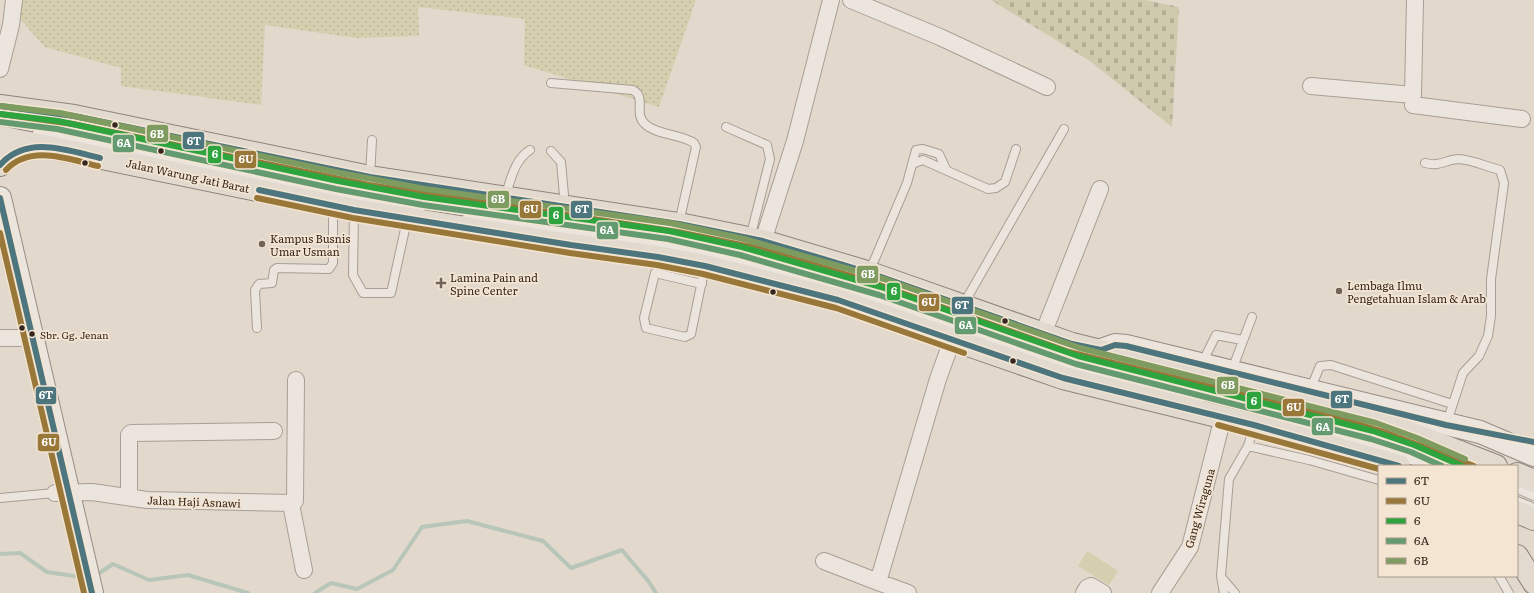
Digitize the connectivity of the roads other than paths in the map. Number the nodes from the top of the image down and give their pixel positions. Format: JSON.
{"nodes":[{"id":1,"x":14,"y":0,"type":"edge"},
{"id":2,"x":831,"y":0,"type":"edge"},
{"id":3,"x":851,"y":0,"type":"edge"},
{"id":4,"x":1415,"y":0,"type":"edge"},
{"id":5,"x":0,"y":68,"type":"edge"},
{"id":6,"x":551,"y":83,"type":"dead end"},
{"id":7,"x":1311,"y":86,"type":"dead end"},
{"id":8,"x":1047,"y":87,"type":"dead end"},
{"id":9,"x":1412,"y":105,"type":"junction"},
{"id":10,"x":0,"y":106,"type":"edge"},
{"id":11,"x":0,"y":114,"type":"edge"},
{"id":12,"x":1522,"y":118,"type":"dead end"},
{"id":13,"x":0,"y":126,"type":"edge"},
{"id":14,"x":726,"y":127,"type":"dead end"},
{"id":15,"x":1064,"y":129,"type":"dead end"},
{"id":16,"x":0,"y":137,"type":"edge"},
{"id":17,"x":372,"y":140,"type":"dead end"},
{"id":18,"x":39,"y":145,"type":"junction"},
{"id":19,"x":1016,"y":149,"type":"dead end"},
{"id":20,"x":530,"y":150,"type":"dead end"},
{"id":21,"x":551,"y":151,"type":"dead end"},
{"id":22,"x":1425,"y":163,"type":"dead end"},
{"id":23,"x":912,"y":164,"type":"junction"},
{"id":24,"x":0,"y":165,"type":"edge"},
{"id":25,"x":946,"y":170,"type":"junction"},
{"id":26,"x":370,"y":177,"type":"junction"},
{"id":27,"x":1100,"y":189,"type":"dead end"},
{"id":28,"x":0,"y":198,"type":"edge"},
{"id":29,"x":505,"y":198,"type":"junction"},
{"id":30,"x":333,"y":206,"type":"junction"},
{"id":31,"x":565,"y":207,"type":"junction"},
{"id":32,"x":354,"y":210,"type":"junction"},
{"id":33,"x":407,"y":219,"type":"junction"},
{"id":34,"x":679,"y":224,"type":"junction"},
{"id":35,"x":756,"y":240,"type":"junction"},
{"id":36,"x":0,"y":252,"type":"edge"},
{"id":37,"x":656,"y":265,"type":"junction"},
{"id":38,"x":867,"y":272,"type":"junction"},
{"id":39,"x":704,"y":275,"type":"junction"},
{"id":40,"x":962,"y":306,"type":"junction"},
{"id":41,"x":1252,"y":317,"type":"dead end"},
{"id":42,"x":257,"y":328,"type":"dead end"},
{"id":43,"x":1043,"y":334,"type":"junction"},
{"id":44,"x":10,"y":338,"type":"edge"},
{"id":45,"x":952,"y":340,"type":"junction"},
{"id":46,"x":1242,"y":340,"type":"junction"},
{"id":47,"x":1101,"y":350,"type":"junction"},
{"id":48,"x":1202,"y":364,"type":"junction"},
{"id":49,"x":1232,"y":371,"type":"junction"},
{"id":50,"x":296,"y":380,"type":"dead end"},
{"id":51,"x":1310,"y":390,"type":"junction"},
{"id":52,"x":1452,"y":404,"type":"junction"},
{"id":53,"x":43,"y":413,"type":"junction"},
{"id":54,"x":1223,"y":417,"type":"junction"},
{"id":55,"x":1446,"y":425,"type":"junction"},
{"id":56,"x":274,"y":431,"type":"dead end"},
{"id":57,"x":1480,"y":432,"type":"junction"},
{"id":58,"x":1258,"y":433,"type":"junction"},
{"id":59,"x":1534,"y":442,"type":"edge"},
{"id":60,"x":1248,"y":446,"type":"junction"},
{"id":61,"x":1534,"y":455,"type":"edge"},
{"id":62,"x":1395,"y":465,"type":"edge"},
{"id":63,"x":1425,"y":465,"type":"edge"},
{"id":64,"x":1460,"y":465,"type":"edge"},
{"id":65,"x":1493,"y":465,"type":"edge"},
{"id":66,"x":1518,"y":474,"type":"edge"},
{"id":67,"x":1378,"y":480,"type":"edge"},
{"id":68,"x":1534,"y":481,"type":"edge"},
{"id":69,"x":1518,"y":489,"type":"edge"},
{"id":70,"x":61,"y":493,"type":"junction"},
{"id":71,"x":1534,"y":496,"type":"edge"},
{"id":72,"x":129,"y":497,"type":"junction"},
{"id":73,"x":0,"y":498,"type":"edge"},
{"id":74,"x":1518,"y":500,"type":"edge"},
{"id":75,"x":293,"y":503,"type":"junction"},
{"id":76,"x":1534,"y":507,"type":"edge"},
{"id":77,"x":1518,"y":512,"type":"edge"},
{"id":78,"x":1534,"y":519,"type":"edge"},
{"id":79,"x":70,"y":529,"type":"junction"},
{"id":80,"x":1518,"y":558,"type":"edge"},
{"id":81,"x":824,"y":561,"type":"dead end"},
{"id":82,"x":304,"y":570,"type":"dead end"},
{"id":83,"x":1220,"y":576,"type":"junction"},
{"id":84,"x":1500,"y":577,"type":"edge"},
{"id":85,"x":878,"y":582,"type":"junction"},
{"id":86,"x":1534,"y":583,"type":"edge"},
{"id":87,"x":78,"y":593,"type":"edge"},
{"id":88,"x":92,"y":593,"type":"edge"},
{"id":89,"x":908,"y":593,"type":"edge"},
{"id":90,"x":1084,"y":593,"type":"edge"},
{"id":91,"x":1103,"y":593,"type":"edge"},
{"id":92,"x":1160,"y":593,"type":"edge"},
{"id":93,"x":1224,"y":593,"type":"edge"},
{"id":94,"x":1235,"y":593,"type":"edge"},
{"id":95,"x":1508,"y":593,"type":"edge"}],
"edges":[{"from":1,"to":5,"type":"street"},
{"from":2,"to":35,"type":"street"},
{"from":3,"to":8,"type":"street"},
{"from":4,"to":9,"type":"street"},
{"from":6,"to":34,"type":"lane"},
{"from":7,"to":9,"type":"street"},
{"from":9,"to":12,"type":"street"},
{"from":10,"to":26,"type":"main road"},
{"from":11,"to":64,"type":"lane"},
{"from":13,"to":63,"type":"lane"},
{"from":14,"to":35,"type":"lane"},
{"from":15,"to":40,"type":"lane"},
{"from":16,"to":18,"type":"main road","name":"Jalan Warung Jati Barat"},
{"from":17,"to":26,"type":"lane"},
{"from":18,"to":24,"type":"main road"},
{"from":18,"to":30,"type":"main road","name":"Jalan Warung Jati Barat"},
{"from":19,"to":25,"type":"lane"},
{"from":20,"to":29,"type":"lane"},
{"from":21,"to":31,"type":"lane"},
{"from":22,"to":52,"type":"lane"},
{"from":23,"to":25,"type":"lane"},
{"from":23,"to":25,"type":"lane"},
{"from":23,"to":38,"type":"lane"},
{"from":26,"to":29,"type":"main road"},
{"from":27,"to":43,"type":"street"},
{"from":28,"to":53,"type":"main road"},
{"from":29,"to":31,"type":"main road"},
{"from":30,"to":32,"type":"main road","name":"Jalan Warung Jati Barat"},
{"from":30,"to":42,"type":"lane"},
{"from":31,"to":34,"type":"main road"},
{"from":32,"to":33,"type":"main road","name":"Jalan Warung Jati Barat"},
{"from":32,"to":33,"type":"lane"},
{"from":33,"to":37,"type":"main road","name":"Jalan Warung Jati Barat"},
{"from":34,"to":35,"type":"main road"},
{"from":35,"to":38,"type":"main road"},
{"from":36,"to":44,"type":"main road"},
{"from":37,"to":39,"type":"main road","name":"Jalan Warung Jati Barat"},
{"from":37,"to":39,"type":"lane"},
{"from":38,"to":40,"type":"main road"},
{"from":39,"to":45,"type":"main road","name":"Jalan Warung Jati Barat"},
{"from":40,"to":43,"type":"main road"},
{"from":41,"to":46,"type":"lane"},
{"from":43,"to":47,"type":"main road"},
{"from":44,"to":53,"type":"main road"},
{"from":45,"to":54,"type":"main road","name":"Jalan Warung Jati Barat"},
{"from":45,"to":85,"type":"street"},
{"from":46,"to":48,"type":"lane"},
{"from":46,"to":49,"type":"lane"},
{"from":47,"to":48,"type":"main road"},
{"from":47,"to":65,"type":"main road"},
{"from":48,"to":49,"type":"main road"},
{"from":49,"to":51,"type":"main road"},
{"from":50,"to":75,"type":"street"},
{"from":51,"to":52,"type":"lane"},
{"from":51,"to":55,"type":"main road"},
{"from":52,"to":55,"type":"lane"},
{"from":53,"to":70,"type":"main road"},
{"from":54,"to":58,"type":"main road","name":"Jalan Warung Jati Barat"},
{"from":54,"to":92,"type":"street","name":"Gang Wiraguna"},
{"from":55,"to":57,"type":"main road"},
{"from":56,"to":72,"type":"street"},
{"from":57,"to":59,"type":"main road"},
{"from":57,"to":61,"type":"main road"},
{"from":58,"to":60,"type":"lane"},
{"from":58,"to":60,"type":"lane"},
{"from":58,"to":62,"type":"main road","name":"Jalan Warung Jati Barat"},
{"from":58,"to":67,"type":"lane"},
{"from":60,"to":83,"type":"lane"},
{"from":66,"to":68,"type":"main road"},
{"from":69,"to":71,"type":"lane"},
{"from":70,"to":72,"type":"street","name":"Jalan Haji Asnawi"},
{"from":70,"to":73,"type":"lane"},
{"from":70,"to":79,"type":"main road"},
{"from":72,"to":75,"type":"street","name":"Jalan Haji Asnawi"},
{"from":74,"to":76,"type":"lane"},
{"from":75,"to":82,"type":"street"},
{"from":77,"to":78,"type":"main road"},
{"from":79,"to":87,"type":"main road"},
{"from":79,"to":88,"type":"main road"},
{"from":80,"to":86,"type":"main road"},
{"from":81,"to":85,"type":"street"},
{"from":83,"to":93,"type":"lane"},
{"from":83,"to":94,"type":"lane"},
{"from":84,"to":95,"type":"lane"},
{"from":85,"to":89,"type":"street"},
{"from":90,"to":91,"type":"street"}]}
